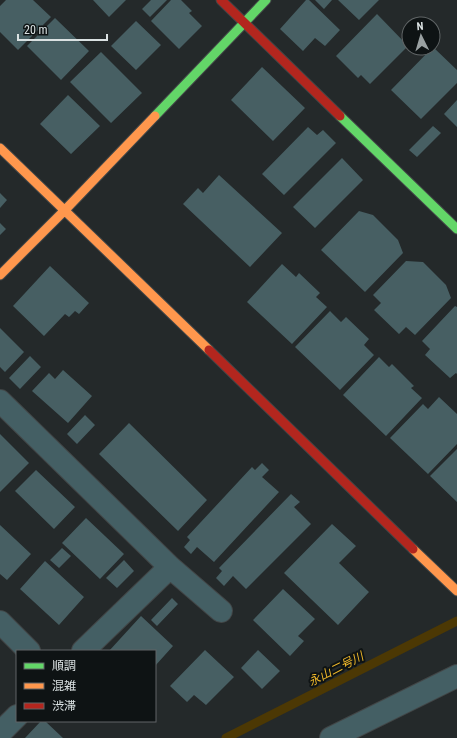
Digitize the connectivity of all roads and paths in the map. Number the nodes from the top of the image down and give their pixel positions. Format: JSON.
{"nodes":[{"id":1,"x":221,"y":0,"type":"edge"},
{"id":2,"x":266,"y":0,"type":"edge"},
{"id":3,"x":244,"y":22,"type":"junction"},
{"id":4,"x":0,"y":148,"type":"edge"},
{"id":5,"x":65,"y":210,"type":"junction"},
{"id":6,"x":457,"y":229,"type":"edge"},
{"id":7,"x":0,"y":274,"type":"edge"},
{"id":8,"x":0,"y":401,"type":"edge"},
{"id":9,"x":170,"y":568,"type":"junction"},
{"id":10,"x":457,"y":591,"type":"edge"},
{"id":11,"x":221,"y":611,"type":"dead end"},
{"id":12,"x":0,"y":622,"type":"edge"},
{"id":13,"x":28,"y":650,"type":"edge"},
{"id":14,"x":84,"y":650,"type":"edge"},
{"id":15,"x":457,"y":676,"type":"edge"},
{"id":16,"x":16,"y":717,"type":"edge"},
{"id":17,"x":0,"y":733,"type":"edge"},
{"id":18,"x":331,"y":738,"type":"edge"}],
"edges":[{"from":1,"to":3,"type":"street"},
{"from":2,"to":3,"type":"street"},
{"from":3,"to":5,"type":"street"},
{"from":3,"to":6,"type":"street"},
{"from":4,"to":5,"type":"street"},
{"from":5,"to":7,"type":"street"},
{"from":5,"to":10,"type":"street"},
{"from":8,"to":9,"type":"street"},
{"from":9,"to":11,"type":"street"},
{"from":9,"to":14,"type":"street"},
{"from":12,"to":13,"type":"street"},
{"from":15,"to":18,"type":"street"},
{"from":16,"to":17,"type":"street"}]}
